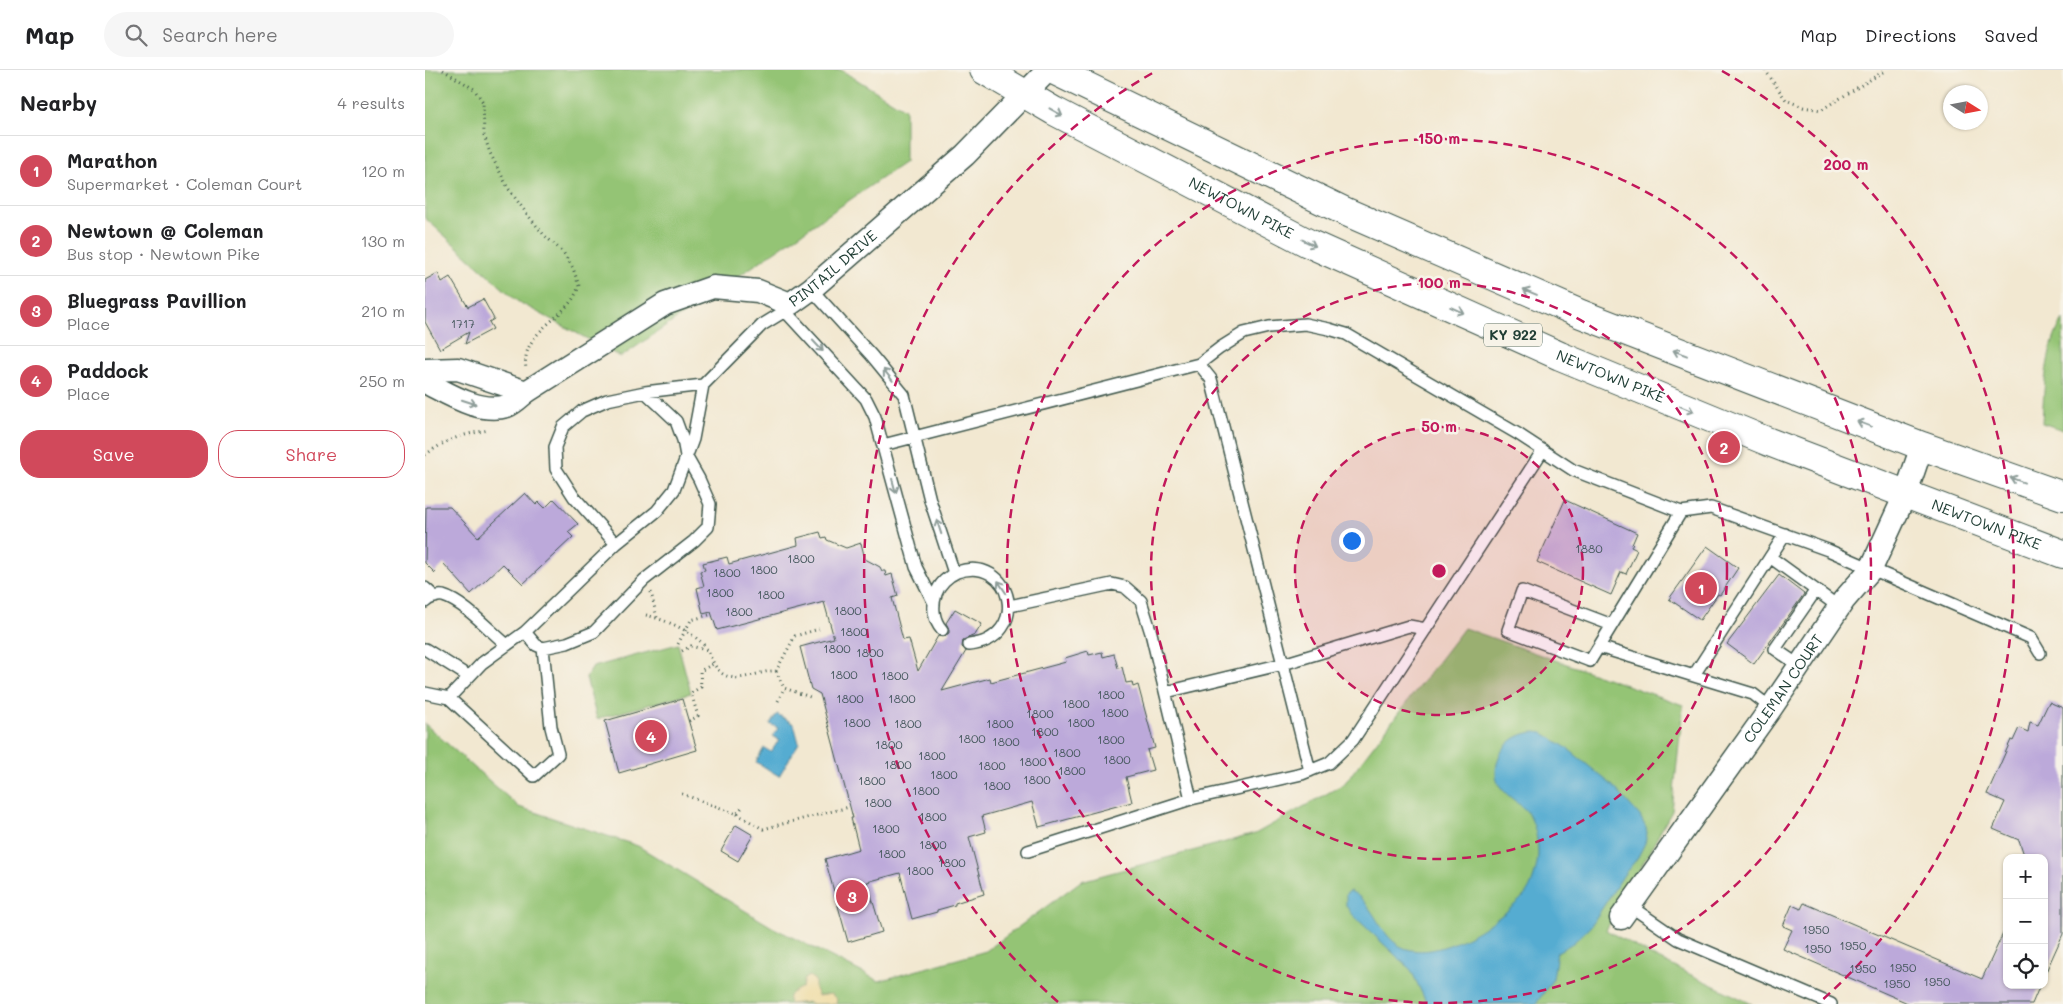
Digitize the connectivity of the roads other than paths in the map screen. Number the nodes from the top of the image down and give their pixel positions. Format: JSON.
{"nodes":[{"id":1,"x":984,"y":70,"type":"edge"},
{"id":2,"x":1048,"y":70,"type":"edge"},
{"id":3,"x":1053,"y":70,"type":"edge"},
{"id":4,"x":1026,"y":94,"type":"junction"},
{"id":5,"x":811,"y":289,"type":"junction"},
{"id":6,"x":787,"y":307,"type":"junction"},
{"id":7,"x":1199,"y":364,"type":"junction"},
{"id":8,"x":425,"y":370,"type":"edge"},
{"id":9,"x":425,"y":382,"type":"edge"},
{"id":10,"x":703,"y":385,"type":"junction"},
{"id":11,"x":527,"y":392,"type":"junction"},
{"id":12,"x":645,"y":392,"type":"junction"},
{"id":13,"x":914,"y":438,"type":"junction"},
{"id":14,"x":883,"y":445,"type":"junction"},
{"id":15,"x":1922,"y":446,"type":"junction"},
{"id":16,"x":1543,"y":450,"type":"junction"},
{"id":17,"x":686,"y":456,"type":"junction"},
{"id":18,"x":1906,"y":493,"type":"junction"},
{"id":19,"x":2063,"y":496,"type":"edge"},
{"id":20,"x":1681,"y":512,"type":"junction"},
{"id":21,"x":1785,"y":534,"type":"junction"},
{"id":22,"x":616,"y":544,"type":"junction"},
{"id":23,"x":2063,"y":554,"type":"edge"},
{"id":24,"x":1770,"y":558,"type":"junction"},
{"id":25,"x":1871,"y":569,"type":"junction"},
{"id":26,"x":954,"y":573,"type":"junction"},
{"id":27,"x":425,"y":588,"type":"edge"},
{"id":28,"x":1816,"y":590,"type":"junction"},
{"id":29,"x":430,"y":600,"type":"edge"},
{"id":30,"x":934,"y":603,"type":"junction"},
{"id":31,"x":1009,"y":606,"type":"junction"},
{"id":32,"x":1839,"y":607,"type":"junction"},
{"id":33,"x":1612,"y":625,"type":"junction"},
{"id":34,"x":1426,"y":629,"type":"junction"},
{"id":35,"x":942,"y":630,"type":"dead end"},
{"id":36,"x":525,"y":632,"type":"junction"},
{"id":37,"x":507,"y":645,"type":"junction"},
{"id":38,"x":969,"y":645,"type":"dead end"},
{"id":39,"x":1599,"y":647,"type":"junction"},
{"id":40,"x":543,"y":648,"type":"junction"},
{"id":41,"x":425,"y":649,"type":"edge"},
{"id":42,"x":2040,"y":653,"type":"dead end"},
{"id":43,"x":1283,"y":664,"type":"junction"},
{"id":44,"x":1800,"y":666,"type":"junction"},
{"id":45,"x":1694,"y":675,"type":"junction"},
{"id":46,"x":468,"y":676,"type":"junction"},
{"id":47,"x":425,"y":692,"type":"edge"},
{"id":48,"x":1165,"y":692,"type":"junction"},
{"id":49,"x":449,"y":698,"type":"junction"},
{"id":50,"x":1771,"y":708,"type":"junction"},
{"id":51,"x":1310,"y":771,"type":"junction"},
{"id":52,"x":1191,"y":799,"type":"junction"},
{"id":53,"x":1028,"y":851,"type":"dead end"},
{"id":54,"x":1626,"y":912,"type":"joint"},
{"id":55,"x":1831,"y":1004,"type":"edge"}],
"edges":[{"from":1,"to":4,"type":"highway","name":"NEWTOWN PIKE","number":"KY 922"},
{"from":2,"to":4,"type":"street","name":"PINTAIL DRIVE"},
{"from":15,"to":3,"type":"highway","one_way":true},
{"from":4,"to":5,"type":"street","name":"PINTAIL DRIVE"},
{"from":4,"to":18,"type":"highway","name":"NEWTOWN PIKE","number":"KY 922","one_way":true},
{"from":5,"to":6,"type":"street","name":"PINTAIL DRIVE"},
{"from":13,"to":5,"type":"lane","one_way":true},
{"from":6,"to":10,"type":"lane"},
{"from":6,"to":11,"type":"street","name":"PINTAIL DRIVE"},
{"from":6,"to":14,"type":"lane","one_way":true},
{"from":7,"to":13,"type":"lane"},
{"from":7,"to":16,"type":"lane"},
{"from":7,"to":43,"type":"lane"},
{"from":8,"to":11,"type":"street"},
{"from":9,"to":11,"type":"street","name":"PINTAIL DRIVE","one_way":true},
{"from":10,"to":12,"type":"lane"},
{"from":10,"to":17,"type":"lane"},
{"from":12,"to":17,"type":"lane"},
{"from":12,"to":22,"type":"lane"},
{"from":13,"to":14,"type":"lane"},
{"from":26,"to":13,"type":"lane","one_way":true},
{"from":14,"to":30,"type":"lane","one_way":true},
{"from":15,"to":18,"type":"street","name":"COLEMAN COURT"},
{"from":19,"to":15,"type":"highway","one_way":true},
{"from":16,"to":20,"type":"lane"},
{"from":16,"to":34,"type":"lane"},
{"from":17,"to":22,"type":"lane"},
{"from":17,"to":40,"type":"lane"},
{"from":18,"to":23,"type":"highway","name":"NEWTOWN PIKE","number":"KY 922"},
{"from":18,"to":25,"type":"street","name":"COLEMAN COURT"},
{"from":20,"to":21,"type":"lane"},
{"from":20,"to":33,"type":"lane"},
{"from":21,"to":24,"type":"lane"},
{"from":21,"to":25,"type":"lane"},
{"from":22,"to":36,"type":"lane"},
{"from":24,"to":28,"type":"lane"},
{"from":24,"to":45,"type":"lane"},
{"from":25,"to":32,"type":"street","name":"COLEMAN COURT"},
{"from":25,"to":42,"type":"lane"},
{"from":26,"to":30,"type":"lane"},
{"from":31,"to":26,"type":"lane","one_way":true},
{"from":27,"to":29,"type":"lane"},
{"from":28,"to":32,"type":"lane"},
{"from":28,"to":44,"type":"lane"},
{"from":29,"to":37,"type":"lane"},
{"from":30,"to":35,"type":"lane"},
{"from":31,"to":38,"type":"lane"},
{"from":31,"to":48,"type":"lane"},
{"from":32,"to":44,"type":"street","name":"COLEMAN COURT"},
{"from":33,"to":39,"type":"lane"},
{"from":33,"to":39,"type":"lane"},
{"from":34,"to":43,"type":"lane"},
{"from":34,"to":51,"type":"lane"},
{"from":36,"to":37,"type":"lane"},
{"from":36,"to":40,"type":"lane"},
{"from":37,"to":46,"type":"lane"},
{"from":39,"to":45,"type":"lane"},
{"from":40,"to":49,"type":"lane"},
{"from":41,"to":46,"type":"lane"},
{"from":43,"to":48,"type":"lane"},
{"from":43,"to":51,"type":"lane"},
{"from":44,"to":50,"type":"street","name":"COLEMAN COURT"},
{"from":45,"to":50,"type":"lane"},
{"from":46,"to":49,"type":"lane"},
{"from":47,"to":49,"type":"lane"},
{"from":48,"to":52,"type":"lane"},
{"from":50,"to":54,"type":"street","name":"COLEMAN COURT"},
{"from":51,"to":52,"type":"lane"},
{"from":52,"to":53,"type":"lane"},
{"from":54,"to":55,"type":"lane"}]}
